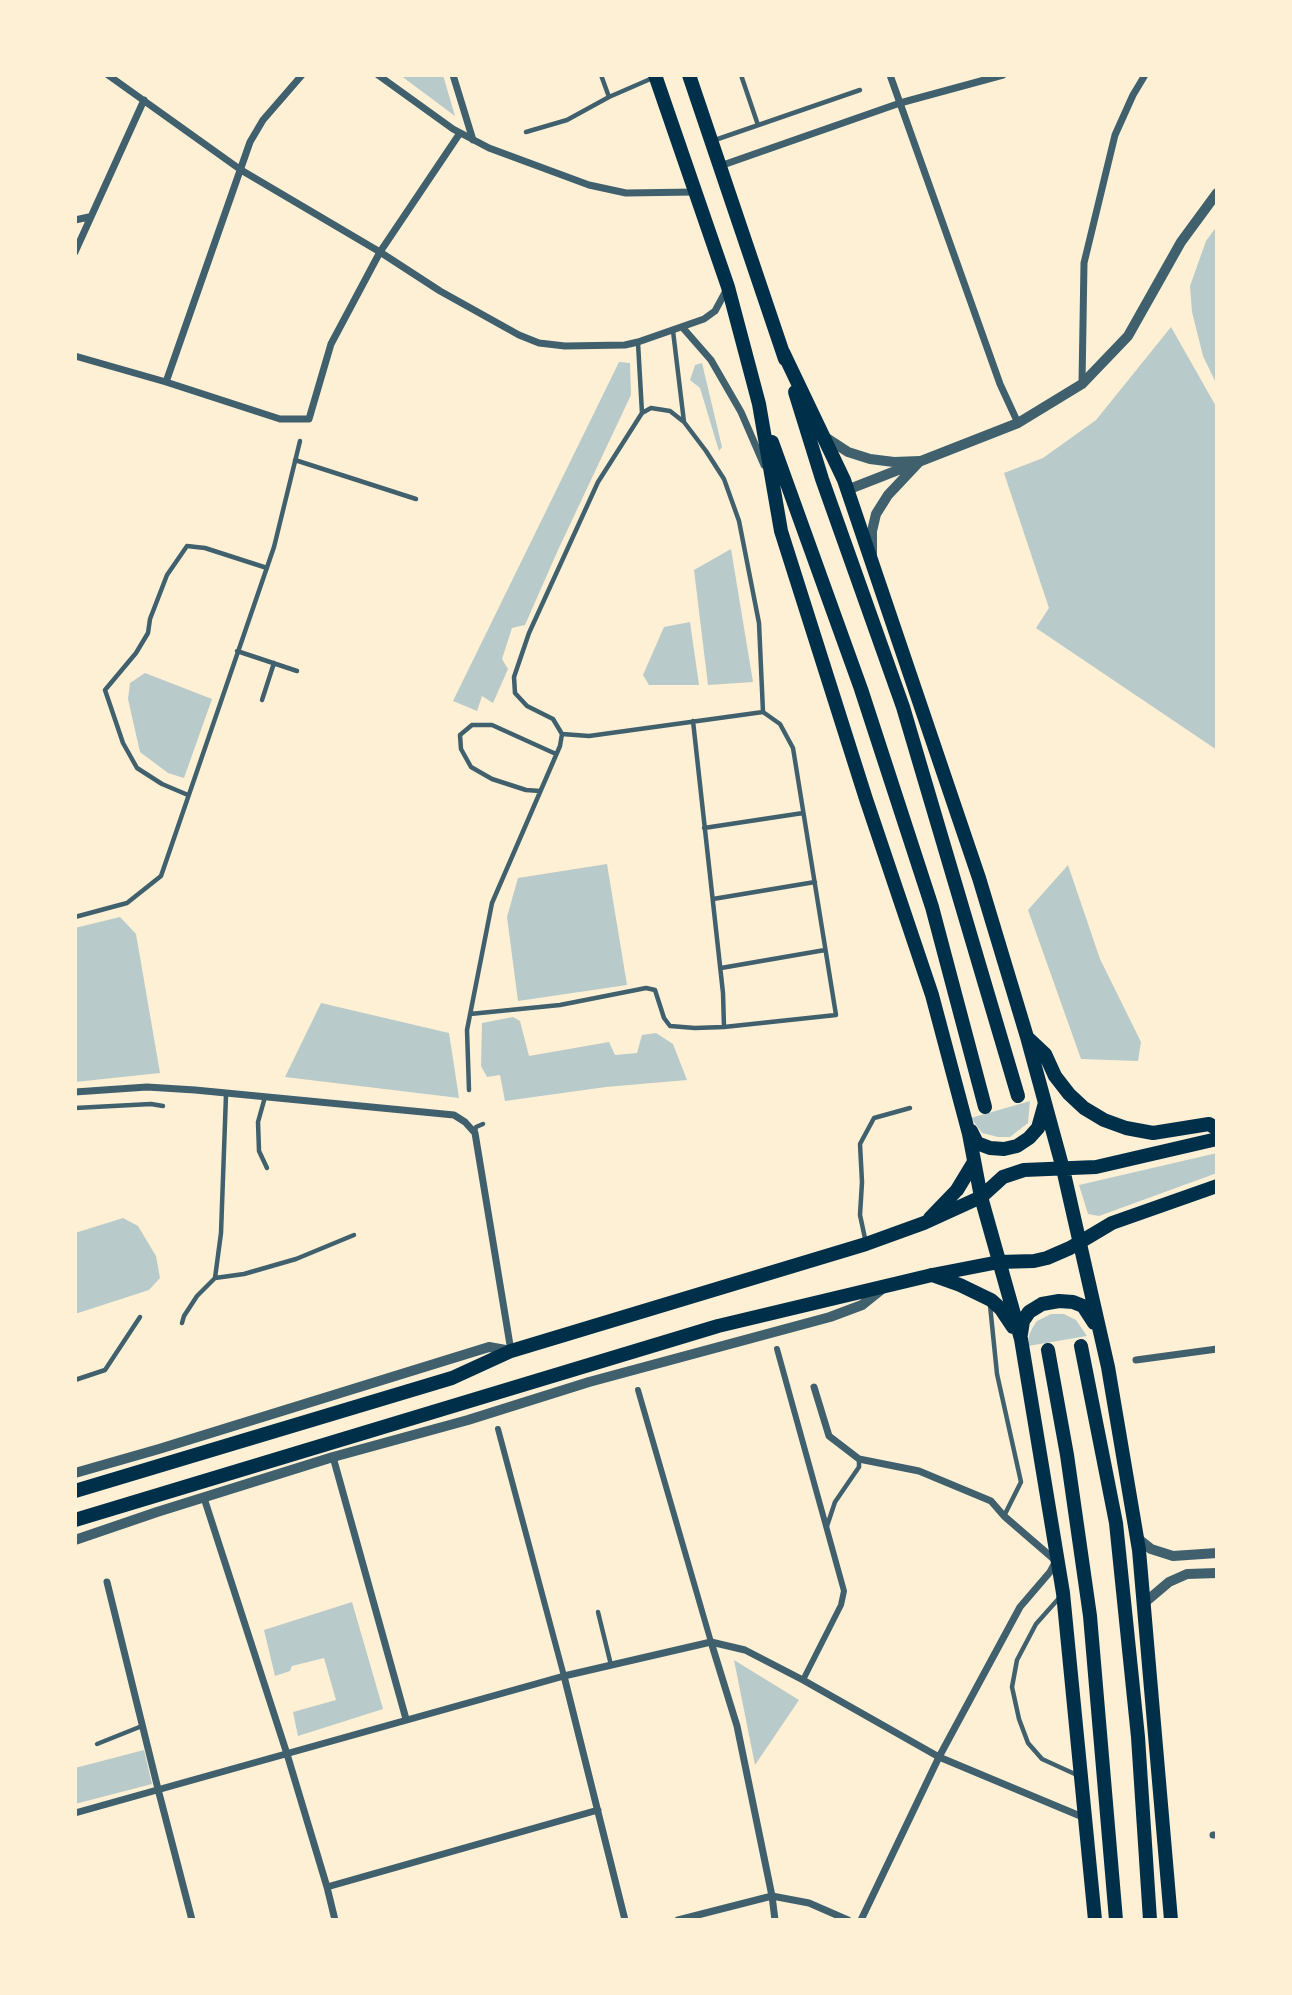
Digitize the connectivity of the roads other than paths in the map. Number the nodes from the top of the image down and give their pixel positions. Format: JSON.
{"nodes":[{"id":1,"x":108,"y":75,"type":"edge"},
{"id":2,"x":302,"y":75,"type":"edge"},
{"id":3,"x":378,"y":75,"type":"edge"},
{"id":4,"x":453,"y":75,"type":"edge"},
{"id":5,"x":601,"y":75,"type":"edge"},
{"id":6,"x":689,"y":75,"type":"edge"},
{"id":7,"x":741,"y":75,"type":"edge"},
{"id":8,"x":890,"y":75,"type":"edge"},
{"id":9,"x":1003,"y":75,"type":"edge"},
{"id":10,"x":1144,"y":75,"type":"edge"},
{"id":11,"x":655,"y":76,"type":"edge"},
{"id":12,"x":860,"y":90,"type":"dead end"},
{"id":13,"x":609,"y":97,"type":"junction"},
{"id":14,"x":144,"y":100,"type":"junction"},
{"id":15,"x":900,"y":103,"type":"junction"},
{"id":16,"x":758,"y":125,"type":"junction"},
{"id":17,"x":526,"y":132,"type":"dead end"},
{"id":18,"x":460,"y":133,"type":"junction"},
{"id":19,"x":473,"y":140,"type":"junction"},
{"id":20,"x":710,"y":141,"type":"junction"},
{"id":21,"x":718,"y":166,"type":"junction"},
{"id":22,"x":241,"y":170,"type":"junction"},
{"id":23,"x":695,"y":192,"type":"junction"},
{"id":24,"x":1217,"y":193,"type":"edge"},
{"id":25,"x":89,"y":217,"type":"junction"},
{"id":26,"x":75,"y":220,"type":"edge"},
{"id":27,"x":75,"y":252,"type":"edge"},
{"id":28,"x":380,"y":252,"type":"junction"},
{"id":29,"x":728,"y":287,"type":"junction"},
{"id":30,"x":683,"y":328,"type":"junction"},
{"id":31,"x":673,"y":331,"type":"junction"},
{"id":32,"x":638,"y":342,"type":"junction"},
{"id":33,"x":783,"y":352,"type":"junction"},
{"id":34,"x":75,"y":356,"type":"edge"},
{"id":35,"x":166,"y":382,"type":"junction"},
{"id":36,"x":1082,"y":384,"type":"junction"},
{"id":37,"x":759,"y":404,"type":"junction"},
{"id":38,"x":642,"y":413,"type":"junction"},
{"id":39,"x":684,"y":422,"type":"junction"},
{"id":40,"x":1018,"y":423,"type":"junction"},
{"id":41,"x":825,"y":437,"type":"junction"},
{"id":42,"x":300,"y":441,"type":"dead end"},
{"id":43,"x":295,"y":460,"type":"junction"},
{"id":44,"x":920,"y":461,"type":"junction"},
{"id":45,"x":773,"y":483,"type":"junction"},
{"id":46,"x":848,"y":490,"type":"junction"},
{"id":47,"x":416,"y":499,"type":"dead end"},
{"id":48,"x":873,"y":567,"type":"junction"},
{"id":49,"x":267,"y":568,"type":"junction"},
{"id":50,"x":237,"y":651,"type":"junction"},
{"id":51,"x":274,"y":663,"type":"junction"},
{"id":52,"x":297,"y":671,"type":"dead end"},
{"id":53,"x":262,"y":700,"type":"dead end"},
{"id":54,"x":763,"y":712,"type":"junction"},
{"id":55,"x":693,"y":721,"type":"junction"},
{"id":56,"x":562,"y":734,"type":"junction"},
{"id":57,"x":556,"y":754,"type":"junction"},
{"id":58,"x":540,"y":791,"type":"junction"},
{"id":59,"x":188,"y":795,"type":"junction"},
{"id":60,"x":804,"y":813,"type":"junction"},
{"id":61,"x":704,"y":828,"type":"junction"},
{"id":62,"x":815,"y":883,"type":"junction"},
{"id":63,"x":713,"y":900,"type":"junction"},
{"id":64,"x":75,"y":917,"type":"edge"},
{"id":65,"x":825,"y":950,"type":"junction"},
{"id":66,"x":721,"y":968,"type":"junction"},
{"id":67,"x":470,"y":1014,"type":"junction"},
{"id":68,"x":724,"y":1027,"type":"junction"},
{"id":69,"x":1027,"y":1037,"type":"junction"},
{"id":70,"x":469,"y":1090,"type":"dead end"},
{"id":71,"x":75,"y":1092,"type":"edge"},
{"id":72,"x":226,"y":1094,"type":"junction"},
{"id":73,"x":1018,"y":1096,"type":"dead end"},
{"id":74,"x":265,"y":1097,"type":"junction"},
{"id":75,"x":1045,"y":1101,"type":"junction"},
{"id":76,"x":163,"y":1106,"type":"dead end"},
{"id":77,"x":985,"y":1107,"type":"dead end"},
{"id":78,"x":75,"y":1108,"type":"edge"},
{"id":79,"x":910,"y":1108,"type":"dead end"},
{"id":80,"x":963,"y":1110,"type":"junction"},
{"id":81,"x":483,"y":1124,"type":"dead end"},
{"id":82,"x":1217,"y":1129,"type":"edge"},
{"id":83,"x":475,"y":1133,"type":"junction"},
{"id":84,"x":1217,"y":1139,"type":"edge"},
{"id":85,"x":974,"y":1162,"type":"junction"},
{"id":86,"x":267,"y":1168,"type":"dead end"},
{"id":87,"x":1063,"y":1169,"type":"junction"},
{"id":88,"x":1217,"y":1186,"type":"edge"},
{"id":89,"x":981,"y":1197,"type":"junction"},
{"id":90,"x":924,"y":1223,"type":"junction"},
{"id":91,"x":354,"y":1235,"type":"dead end"},
{"id":92,"x":1080,"y":1241,"type":"junction"},
{"id":93,"x":866,"y":1244,"type":"junction"},
{"id":94,"x":999,"y":1262,"type":"junction"},
{"id":95,"x":932,"y":1275,"type":"junction"},
{"id":96,"x":215,"y":1278,"type":"junction"},
{"id":97,"x":887,"y":1286,"type":"junction"},
{"id":98,"x":991,"y":1300,"type":"junction"},
{"id":99,"x":140,"y":1317,"type":"dead end"},
{"id":100,"x":182,"y":1323,"type":"dead end"},
{"id":101,"x":1100,"y":1338,"type":"junction"},
{"id":102,"x":1021,"y":1339,"type":"junction"},
{"id":103,"x":1081,"y":1346,"type":"dead end"},
{"id":104,"x":777,"y":1349,"type":"dead end"},
{"id":105,"x":1217,"y":1349,"type":"edge"},
{"id":106,"x":1048,"y":1350,"type":"dead end"},
{"id":107,"x":512,"y":1351,"type":"junction"},
{"id":108,"x":1136,"y":1360,"type":"dead end"},
{"id":109,"x":75,"y":1380,"type":"edge"},
{"id":110,"x":814,"y":1387,"type":"dead end"},
{"id":111,"x":638,"y":1390,"type":"dead end"},
{"id":112,"x":498,"y":1429,"type":"dead end"},
{"id":113,"x":333,"y":1457,"type":"junction"},
{"id":114,"x":859,"y":1459,"type":"junction"},
{"id":115,"x":75,"y":1473,"type":"edge"},
{"id":116,"x":75,"y":1491,"type":"edge"},
{"id":117,"x":204,"y":1498,"type":"junction"},
{"id":118,"x":1004,"y":1516,"type":"junction"},
{"id":119,"x":75,"y":1520,"type":"edge"},
{"id":120,"x":826,"y":1530,"type":"junction"},
{"id":121,"x":1136,"y":1537,"type":"junction"},
{"id":122,"x":75,"y":1541,"type":"edge"},
{"id":123,"x":1217,"y":1553,"type":"edge"},
{"id":124,"x":1056,"y":1560,"type":"junction"},
{"id":125,"x":1217,"y":1573,"type":"edge"},
{"id":126,"x":107,"y":1582,"type":"dead end"},
{"id":127,"x":1063,"y":1593,"type":"junction"},
{"id":128,"x":1143,"y":1604,"type":"junction"},
{"id":129,"x":598,"y":1612,"type":"dead end"},
{"id":130,"x":711,"y":1642,"type":"junction"},
{"id":131,"x":611,"y":1665,"type":"junction"},
{"id":132,"x":564,"y":1676,"type":"junction"},
{"id":133,"x":803,"y":1680,"type":"junction"},
{"id":134,"x":406,"y":1719,"type":"junction"},
{"id":135,"x":142,"y":1726,"type":"junction"},
{"id":136,"x":97,"y":1744,"type":"dead end"},
{"id":137,"x":287,"y":1754,"type":"junction"},
{"id":138,"x":939,"y":1758,"type":"junction"},
{"id":139,"x":1082,"y":1778,"type":"junction"},
{"id":140,"x":158,"y":1789,"type":"junction"},
{"id":141,"x":598,"y":1810,"type":"junction"},
{"id":142,"x":75,"y":1813,"type":"edge"},
{"id":143,"x":1086,"y":1819,"type":"junction"},
{"id":144,"x":327,"y":1887,"type":"junction"},
{"id":145,"x":772,"y":1896,"type":"junction"},
{"id":146,"x":192,"y":1920,"type":"edge"},
{"id":147,"x":334,"y":1920,"type":"edge"},
{"id":148,"x":625,"y":1920,"type":"edge"},
{"id":149,"x":678,"y":1920,"type":"edge"},
{"id":150,"x":775,"y":1920,"type":"edge"},
{"id":151,"x":848,"y":1920,"type":"edge"},
{"id":152,"x":861,"y":1920,"type":"edge"},
{"id":153,"x":1095,"y":1920,"type":"edge"},
{"id":154,"x":1115,"y":1920,"type":"edge"},
{"id":155,"x":1150,"y":1920,"type":"edge"},
{"id":156,"x":1171,"y":1920,"type":"edge"}],
"edges":[{"from":1,"to":14,"type":"street"},
{"from":2,"to":22,"type":"street"},
{"from":3,"to":18,"type":"street"},
{"from":4,"to":19,"type":"street"},
{"from":5,"to":13,"type":"lane"},
{"from":6,"to":20,"type":"main road"},
{"from":7,"to":16,"type":"lane"},
{"from":8,"to":15,"type":"street"},
{"from":9,"to":15,"type":"street"},
{"from":10,"to":36,"type":"street"},
{"from":11,"to":13,"type":"lane"},
{"from":11,"to":23,"type":"main road"},
{"from":12,"to":16,"type":"lane"},
{"from":13,"to":17,"type":"lane"},
{"from":14,"to":22,"type":"street"},
{"from":14,"to":25,"type":"street"},
{"from":15,"to":21,"type":"street"},
{"from":15,"to":40,"type":"street"},
{"from":16,"to":20,"type":"lane"},
{"from":18,"to":19,"type":"street"},
{"from":18,"to":28,"type":"street"},
{"from":19,"to":23,"type":"street"},
{"from":20,"to":21,"type":"main road"},
{"from":21,"to":33,"type":"main road"},
{"from":22,"to":28,"type":"street"},
{"from":22,"to":35,"type":"street"},
{"from":23,"to":29,"type":"main road"},
{"from":24,"to":36,"type":"street"},
{"from":25,"to":26,"type":"street"},
{"from":25,"to":27,"type":"street"},
{"from":28,"to":32,"type":"street"},
{"from":28,"to":35,"type":"street"},
{"from":29,"to":30,"type":"street"},
{"from":29,"to":37,"type":"main road"},
{"from":30,"to":31,"type":"street"},
{"from":30,"to":45,"type":"street"},
{"from":31,"to":32,"type":"street"},
{"from":31,"to":39,"type":"lane"},
{"from":32,"to":38,"type":"lane"},
{"from":33,"to":41,"type":"main road"},
{"from":33,"to":73,"type":"main road"},
{"from":34,"to":35,"type":"street"},
{"from":36,"to":40,"type":"street"},
{"from":37,"to":45,"type":"main road"},
{"from":37,"to":77,"type":"main road"},
{"from":38,"to":39,"type":"lane"},
{"from":38,"to":56,"type":"lane"},
{"from":39,"to":54,"type":"lane"},
{"from":40,"to":44,"type":"street"},
{"from":41,"to":44,"type":"street"},
{"from":41,"to":46,"type":"main road"},
{"from":42,"to":43,"type":"lane"},
{"from":43,"to":47,"type":"lane"},
{"from":43,"to":49,"type":"lane"},
{"from":44,"to":46,"type":"street"},
{"from":44,"to":48,"type":"street"},
{"from":45,"to":80,"type":"main road"},
{"from":46,"to":48,"type":"main road"},
{"from":48,"to":69,"type":"main road"},
{"from":49,"to":50,"type":"lane"},
{"from":49,"to":59,"type":"lane"},
{"from":50,"to":51,"type":"lane"},
{"from":50,"to":59,"type":"lane"},
{"from":51,"to":52,"type":"lane"},
{"from":51,"to":53,"type":"lane"},
{"from":54,"to":55,"type":"lane"},
{"from":54,"to":60,"type":"lane"},
{"from":55,"to":56,"type":"lane"},
{"from":55,"to":61,"type":"lane"},
{"from":56,"to":57,"type":"lane"},
{"from":57,"to":58,"type":"lane"},
{"from":57,"to":58,"type":"lane"},
{"from":58,"to":67,"type":"lane"},
{"from":59,"to":64,"type":"lane"},
{"from":60,"to":61,"type":"lane"},
{"from":60,"to":62,"type":"lane"},
{"from":61,"to":63,"type":"lane"},
{"from":62,"to":63,"type":"lane"},
{"from":62,"to":65,"type":"lane"},
{"from":63,"to":66,"type":"lane"},
{"from":65,"to":66,"type":"lane"},
{"from":65,"to":68,"type":"lane"},
{"from":66,"to":68,"type":"lane"},
{"from":67,"to":68,"type":"lane"},
{"from":67,"to":70,"type":"lane"},
{"from":69,"to":75,"type":"main road"},
{"from":69,"to":82,"type":"main road"},
{"from":71,"to":72,"type":"street"},
{"from":72,"to":74,"type":"street"},
{"from":72,"to":96,"type":"lane"},
{"from":74,"to":83,"type":"street"},
{"from":74,"to":86,"type":"lane"},
{"from":75,"to":80,"type":"main road"},
{"from":75,"to":87,"type":"main road"},
{"from":76,"to":78,"type":"lane"},
{"from":79,"to":93,"type":"lane"},
{"from":80,"to":85,"type":"main road"},
{"from":81,"to":83,"type":"lane"},
{"from":83,"to":107,"type":"street"},
{"from":84,"to":87,"type":"main road"},
{"from":85,"to":89,"type":"main road"},
{"from":85,"to":90,"type":"main road"},
{"from":87,"to":89,"type":"main road"},
{"from":87,"to":92,"type":"main road"},
{"from":88,"to":92,"type":"main road"},
{"from":89,"to":90,"type":"main road"},
{"from":89,"to":94,"type":"main road"},
{"from":90,"to":93,"type":"main road"},
{"from":91,"to":96,"type":"lane"},
{"from":92,"to":94,"type":"main road"},
{"from":92,"to":101,"type":"main road"},
{"from":93,"to":107,"type":"main road"},
{"from":94,"to":95,"type":"main road"},
{"from":94,"to":102,"type":"main road"},
{"from":95,"to":97,"type":"main road"},
{"from":95,"to":98,"type":"main road"},
{"from":96,"to":100,"type":"lane"},
{"from":97,"to":113,"type":"street"},
{"from":97,"to":119,"type":"main road"},
{"from":98,"to":102,"type":"main road"},
{"from":98,"to":118,"type":"lane"},
{"from":99,"to":109,"type":"lane"},
{"from":101,"to":102,"type":"main road"},
{"from":101,"to":121,"type":"main road"},
{"from":102,"to":124,"type":"main road"},
{"from":103,"to":155,"type":"main road"},
{"from":104,"to":120,"type":"street"},
{"from":105,"to":108,"type":"street"},
{"from":106,"to":154,"type":"main road"},
{"from":107,"to":115,"type":"street"},
{"from":107,"to":116,"type":"main road"},
{"from":110,"to":114,"type":"street"},
{"from":111,"to":130,"type":"street"},
{"from":112,"to":132,"type":"street"},
{"from":113,"to":117,"type":"street"},
{"from":113,"to":134,"type":"street"},
{"from":114,"to":118,"type":"street"},
{"from":114,"to":120,"type":"lane"},
{"from":117,"to":122,"type":"street"},
{"from":117,"to":137,"type":"street"},
{"from":118,"to":124,"type":"street"},
{"from":120,"to":133,"type":"street"},
{"from":121,"to":123,"type":"street"},
{"from":121,"to":128,"type":"main road"},
{"from":124,"to":127,"type":"main road"},
{"from":124,"to":138,"type":"street"},
{"from":125,"to":128,"type":"street"},
{"from":126,"to":135,"type":"street"},
{"from":127,"to":139,"type":"main road"},
{"from":127,"to":139,"type":"lane"},
{"from":128,"to":156,"type":"main road"},
{"from":129,"to":131,"type":"lane"},
{"from":130,"to":131,"type":"street"},
{"from":130,"to":133,"type":"street"},
{"from":130,"to":145,"type":"street"},
{"from":131,"to":132,"type":"street"},
{"from":132,"to":134,"type":"street"},
{"from":132,"to":141,"type":"street"},
{"from":133,"to":138,"type":"street"},
{"from":134,"to":137,"type":"street"},
{"from":135,"to":136,"type":"lane"},
{"from":135,"to":140,"type":"street"},
{"from":137,"to":140,"type":"street"},
{"from":137,"to":144,"type":"street"},
{"from":138,"to":143,"type":"street"},
{"from":138,"to":152,"type":"street"},
{"from":139,"to":143,"type":"main road"},
{"from":140,"to":142,"type":"street"},
{"from":140,"to":146,"type":"street"},
{"from":141,"to":144,"type":"street"},
{"from":141,"to":148,"type":"street"},
{"from":143,"to":153,"type":"main road"},
{"from":144,"to":147,"type":"street"},
{"from":145,"to":149,"type":"street"},
{"from":145,"to":150,"type":"street"},
{"from":145,"to":151,"type":"street"}]}
